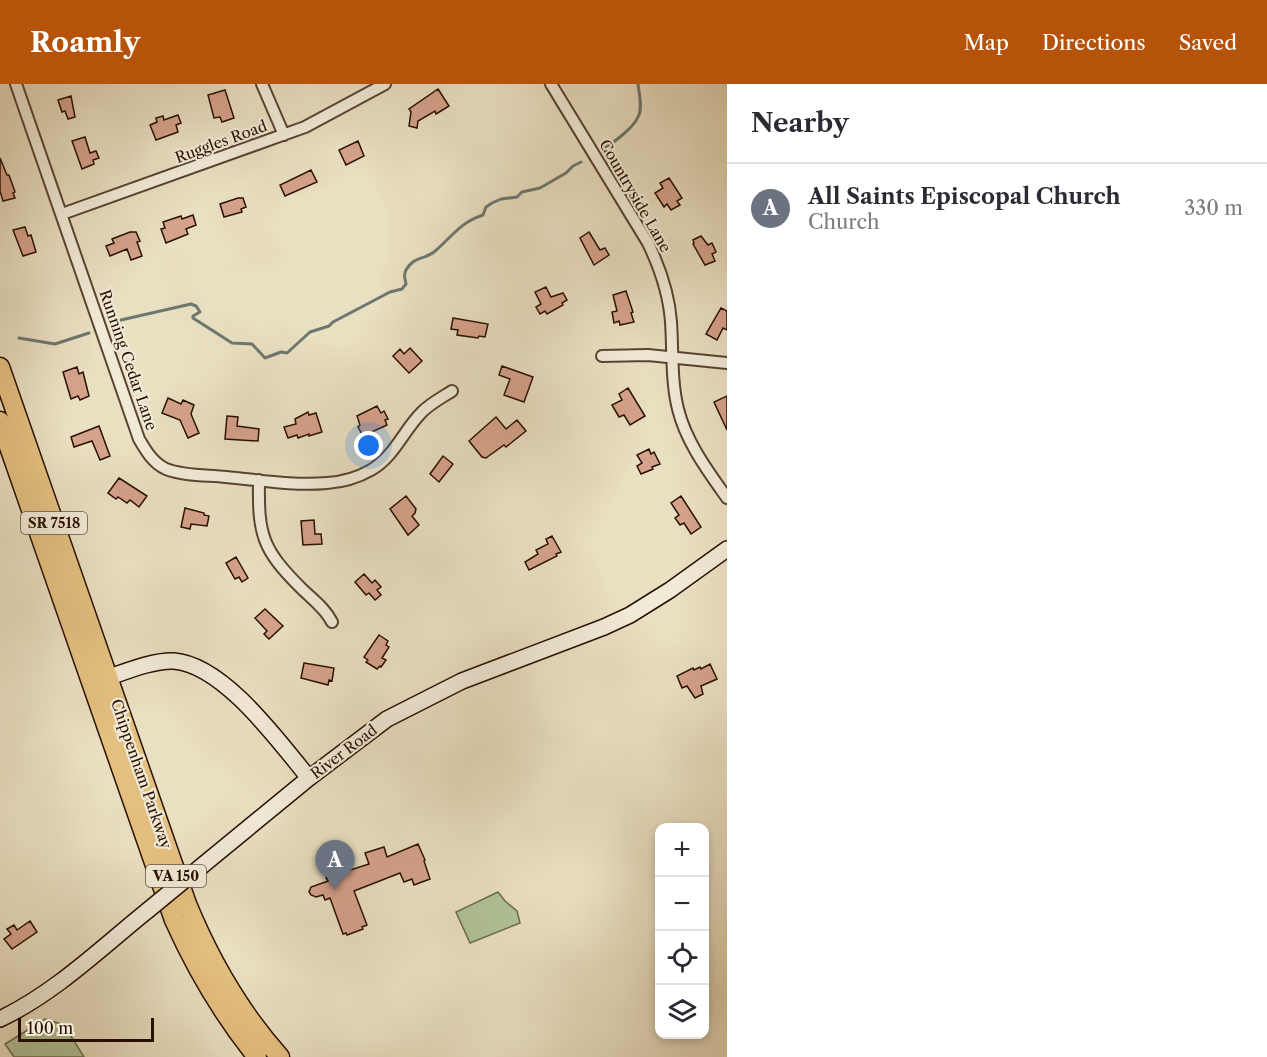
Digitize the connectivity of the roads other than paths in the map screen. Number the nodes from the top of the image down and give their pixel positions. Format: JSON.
{"nodes":[{"id":1,"x":16,"y":84,"type":"edge"},
{"id":2,"x":262,"y":84,"type":"edge"},
{"id":3,"x":385,"y":84,"type":"edge"},
{"id":4,"x":551,"y":84,"type":"edge"},
{"id":5,"x":284,"y":135,"type":"junction"},
{"id":6,"x":62,"y":214,"type":"junction"},
{"id":7,"x":602,"y":356,"type":"dead end"},
{"id":8,"x":672,"y":358,"type":"junction"},
{"id":9,"x":727,"y":363,"type":"edge"},
{"id":10,"x":0,"y":367,"type":"edge"},
{"id":11,"x":452,"y":392,"type":"dead end"},
{"id":12,"x":0,"y":421,"type":"edge"},
{"id":13,"x":259,"y":480,"type":"junction"},
{"id":14,"x":727,"y":498,"type":"edge"},
{"id":15,"x":727,"y":549,"type":"edge"},
{"id":16,"x":332,"y":622,"type":"dead end"},
{"id":17,"x":99,"y":680,"type":"junction"},
{"id":18,"x":309,"y":778,"type":"junction"},
{"id":19,"x":0,"y":1019,"type":"edge"},
{"id":20,"x":257,"y":1057,"type":"edge"},
{"id":21,"x":280,"y":1057,"type":"edge"}],
"edges":[{"from":1,"to":6,"type":"street","name":"Running Cedar Lane"},
{"from":2,"to":5,"type":"street"},
{"from":3,"to":5,"type":"street","name":"Ruggles Road"},
{"from":4,"to":8,"type":"street","name":"Countryside Lane"},
{"from":5,"to":6,"type":"street","name":"Ruggles Road"},
{"from":6,"to":13,"type":"street","name":"Running Cedar Lane"},
{"from":7,"to":8,"type":"street"},
{"from":8,"to":9,"type":"street"},
{"from":8,"to":14,"type":"street","name":"Countryside Lane"},
{"from":10,"to":17,"type":"highway","number":"SR 7518"},
{"from":11,"to":13,"type":"street","name":"Running Cedar Lane"},
{"from":12,"to":17,"type":"highway","number":"SR 7518"},
{"from":13,"to":16,"type":"street"},
{"from":15,"to":18,"type":"main road","name":"River Road"},
{"from":17,"to":18,"type":"main road"},
{"from":17,"to":20,"type":"highway","name":"Chippenham Parkway","number":"VA 150"},
{"from":17,"to":21,"type":"highway","name":"Chippenham Parkway","number":"VA 150"},
{"from":18,"to":19,"type":"main road","name":"River Road","bridge":true}]}
